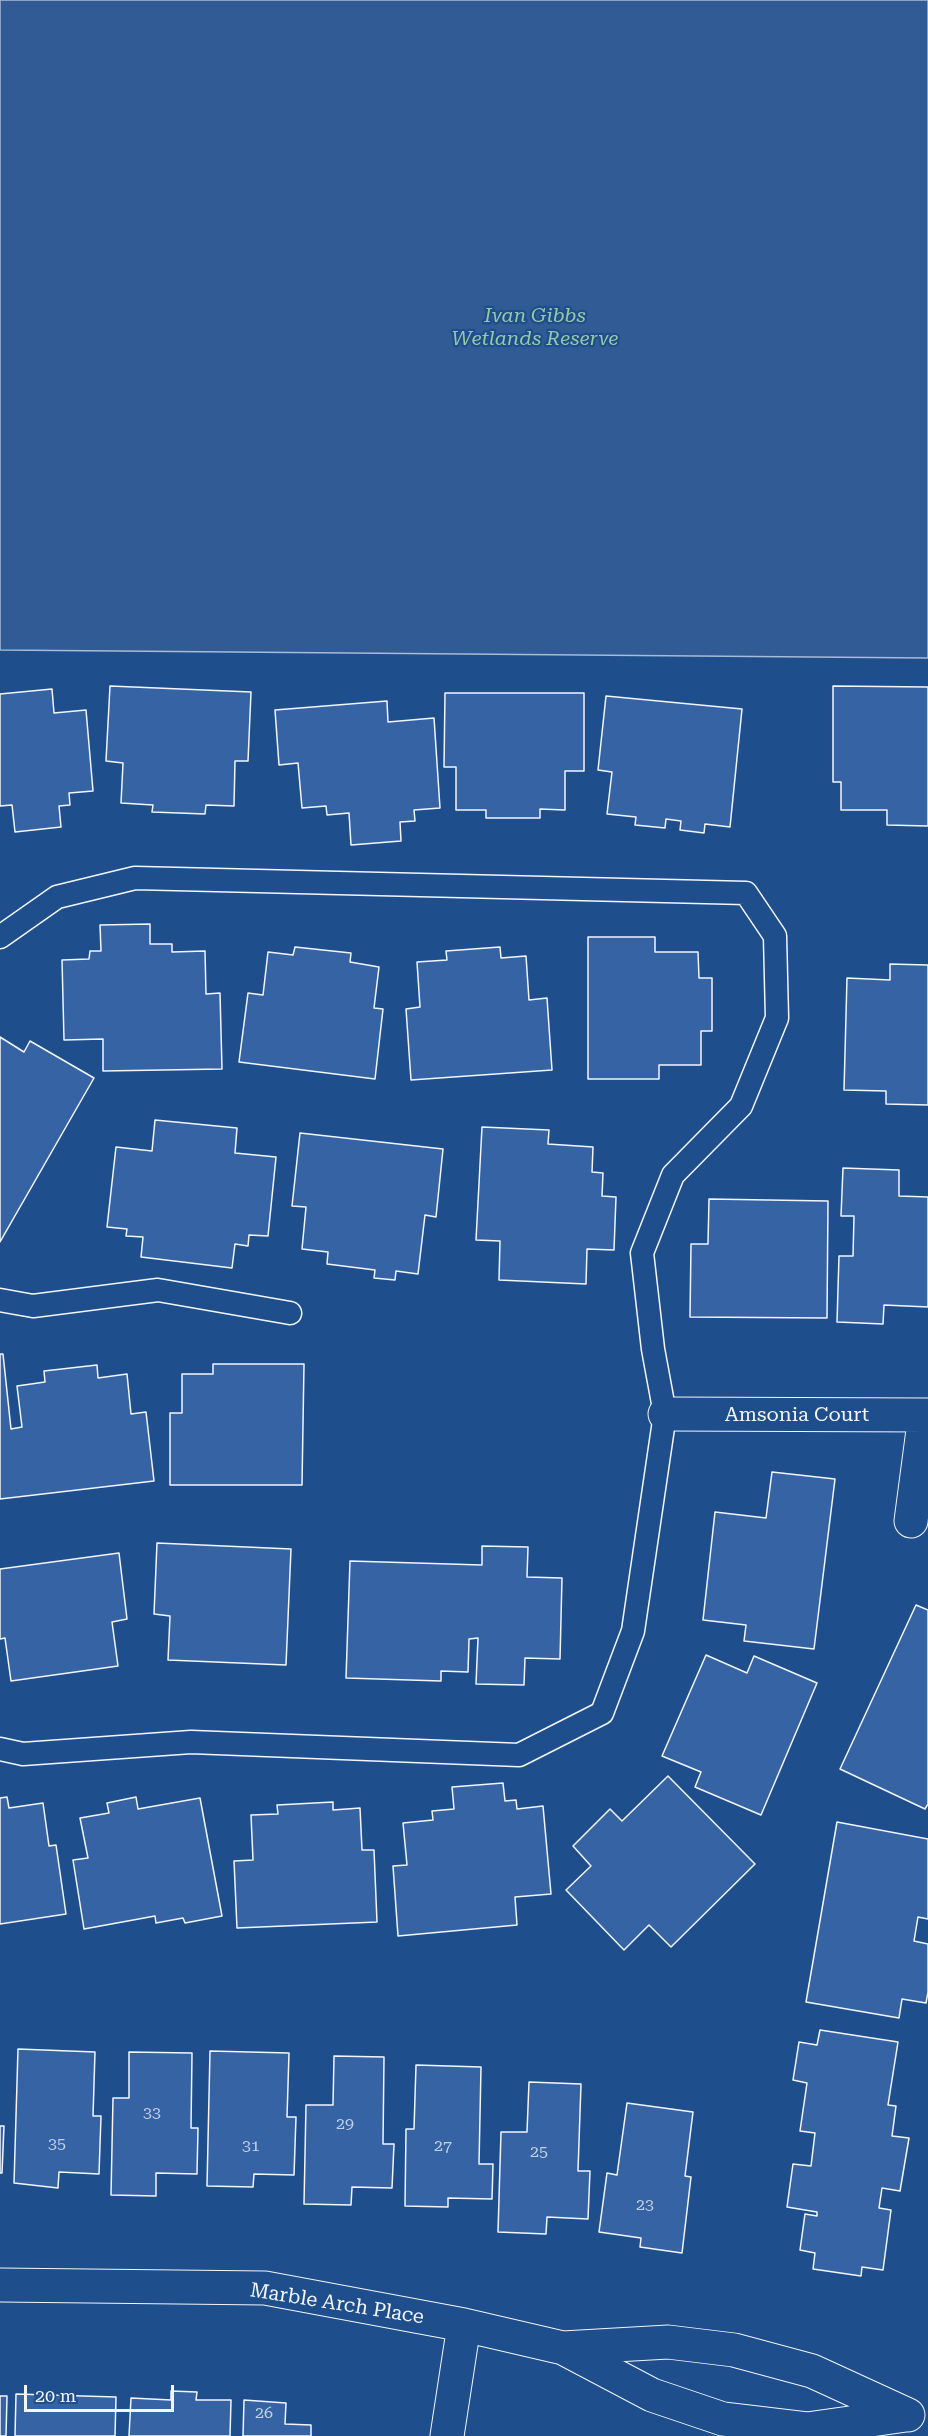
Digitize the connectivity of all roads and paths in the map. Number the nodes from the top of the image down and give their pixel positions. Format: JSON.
{"nodes":[{"id":1,"x":0,"y":937,"type":"edge"},
{"id":2,"x":0,"y":1300,"type":"edge"},
{"id":3,"x":290,"y":1313,"type":"dead end"},
{"id":4,"x":665,"y":1414,"type":"junction"},
{"id":5,"x":927,"y":1415,"type":"edge"},
{"id":6,"x":911,"y":1521,"type":"dead end"},
{"id":7,"x":0,"y":1749,"type":"edge"},
{"id":8,"x":0,"y":2285,"type":"edge"},
{"id":9,"x":464,"y":2325,"type":"junction"},
{"id":10,"x":563,"y":2348,"type":"junction"},
{"id":11,"x":917,"y":2416,"type":"edge"},
{"id":12,"x":447,"y":2436,"type":"edge"}],
"edges":[{"from":1,"to":4,"type":"lane"},
{"from":2,"to":3,"type":"lane"},
{"from":4,"to":5,"type":"street","name":"Amsonia Court"},
{"from":4,"to":7,"type":"lane"},
{"from":5,"to":6,"type":"street"},
{"from":8,"to":9,"type":"street","name":"Marble Arch Place"},
{"from":9,"to":10,"type":"street","name":"Marble Arch Place"},
{"from":9,"to":12,"type":"street"},
{"from":10,"to":11,"type":"street","name":"Marble Arch Place"},
{"from":10,"to":11,"type":"street","name":"Marble Arch Place"}]}
